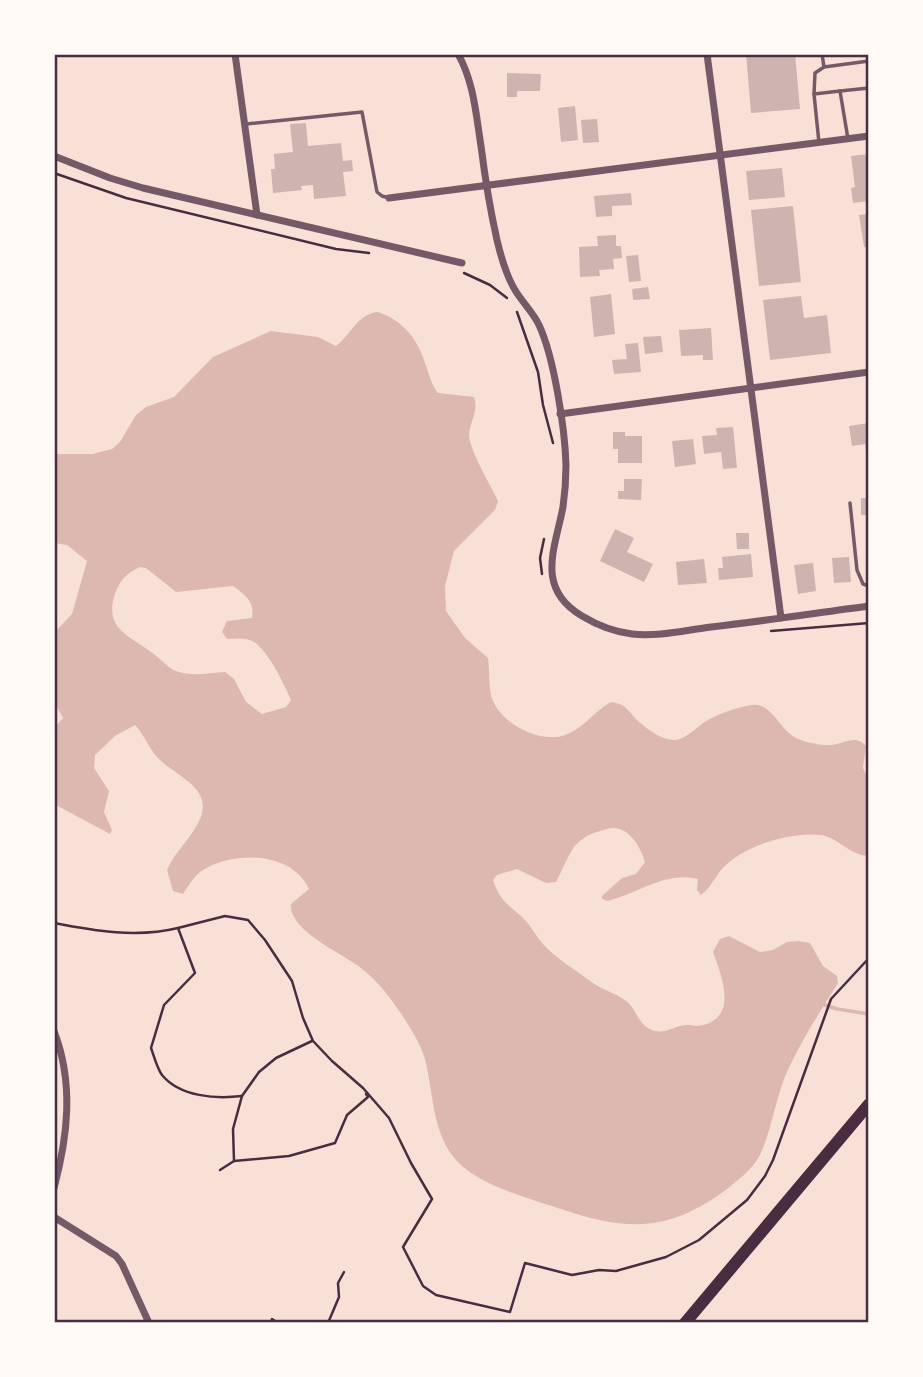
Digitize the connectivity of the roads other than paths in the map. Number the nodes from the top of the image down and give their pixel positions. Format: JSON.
{"nodes":[{"id":1,"x":236,"y":54,"type":"edge"},
{"id":2,"x":458,"y":54,"type":"edge"},
{"id":3,"x":707,"y":54,"type":"edge"},
{"id":4,"x":822,"y":54,"type":"edge"},
{"id":5,"x":869,"y":61,"type":"edge"},
{"id":6,"x":824,"y":67,"type":"junction"},
{"id":7,"x":869,"y":88,"type":"edge"},
{"id":8,"x":840,"y":91,"type":"junction"},
{"id":9,"x":814,"y":94,"type":"junction"},
{"id":10,"x":244,"y":124,"type":"junction"},
{"id":11,"x":869,"y":136,"type":"edge"},
{"id":12,"x":848,"y":139,"type":"junction"},
{"id":13,"x":819,"y":143,"type":"junction"},
{"id":14,"x":54,"y":156,"type":"edge"},
{"id":15,"x":721,"y":156,"type":"junction"},
{"id":16,"x":486,"y":186,"type":"junction"},
{"id":17,"x":389,"y":198,"type":"joint"},
{"id":18,"x":257,"y":215,"type":"junction"},
{"id":19,"x":462,"y":263,"type":"dead end"},
{"id":20,"x":869,"y":372,"type":"edge"},
{"id":21,"x":751,"y":387,"type":"junction"},
{"id":22,"x":560,"y":414,"type":"junction"},
{"id":23,"x":850,"y":503,"type":"dead end"},
{"id":24,"x":869,"y":586,"type":"edge"},
{"id":25,"x":869,"y":606,"type":"edge"},
{"id":26,"x":781,"y":618,"type":"junction"},
{"id":27,"x":54,"y":1031,"type":"edge"},
{"id":28,"x":869,"y":1104,"type":"edge"},
{"id":29,"x":54,"y":1188,"type":"edge"},
{"id":30,"x":54,"y":1217,"type":"edge"},
{"id":31,"x":149,"y":1323,"type":"edge"},
{"id":32,"x":685,"y":1323,"type":"edge"}],
"edges":[{"from":1,"to":10,"type":"street"},
{"from":2,"to":16,"type":"street"},
{"from":3,"to":15,"type":"street"},
{"from":4,"to":6,"type":"lane"},
{"from":5,"to":6,"type":"lane"},
{"from":6,"to":9,"type":"lane"},
{"from":7,"to":8,"type":"lane"},
{"from":8,"to":9,"type":"lane"},
{"from":8,"to":12,"type":"lane"},
{"from":9,"to":13,"type":"lane"},
{"from":10,"to":17,"type":"lane"},
{"from":10,"to":18,"type":"street"},
{"from":11,"to":12,"type":"street"},
{"from":12,"to":13,"type":"street"},
{"from":13,"to":15,"type":"street"},
{"from":14,"to":18,"type":"street"},
{"from":15,"to":16,"type":"street"},
{"from":15,"to":21,"type":"street"},
{"from":16,"to":17,"type":"street"},
{"from":16,"to":22,"type":"street"},
{"from":18,"to":19,"type":"street"},
{"from":20,"to":21,"type":"street"},
{"from":21,"to":22,"type":"street"},
{"from":21,"to":26,"type":"street"},
{"from":22,"to":26,"type":"street"},
{"from":23,"to":24,"type":"lane"},
{"from":25,"to":26,"type":"street"},
{"from":27,"to":29,"type":"street"},
{"from":28,"to":32,"type":"highway"},
{"from":30,"to":31,"type":"street"}]}
